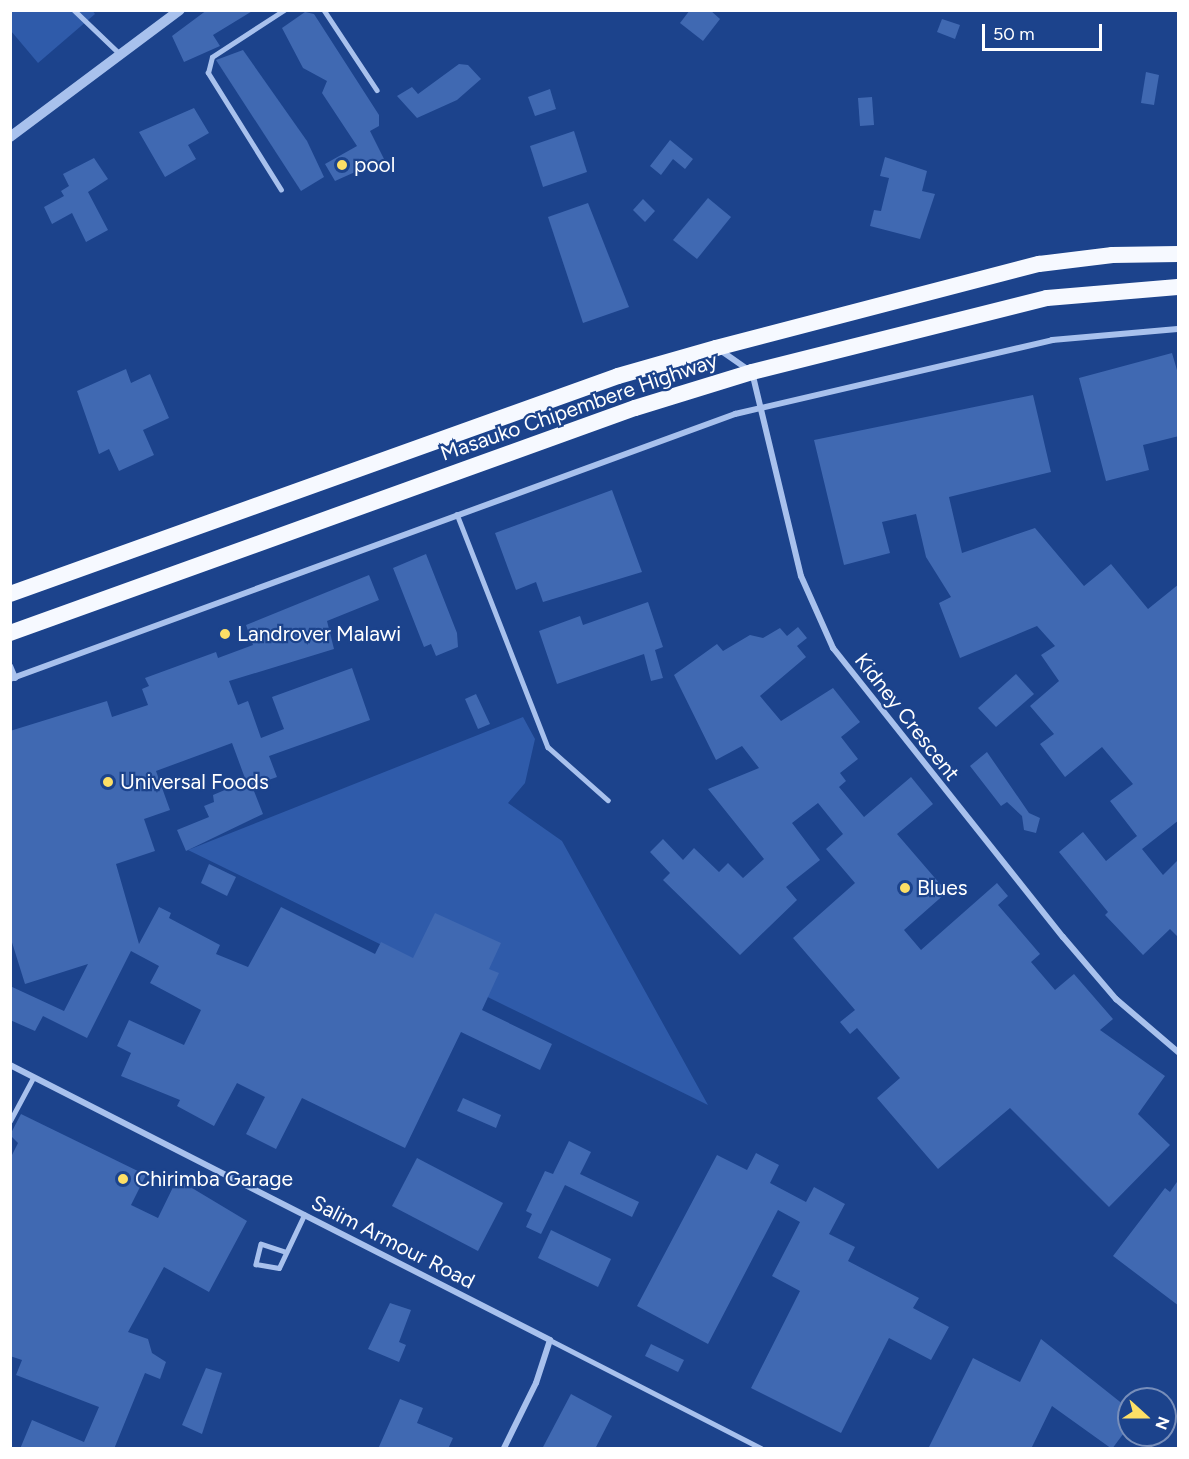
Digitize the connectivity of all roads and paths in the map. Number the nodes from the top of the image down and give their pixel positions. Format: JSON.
{"nodes":[{"id":1,"x":74,"y":10,"type":"edge"},
{"id":2,"x":180,"y":10,"type":"edge"},
{"id":3,"x":284,"y":10,"type":"edge"},
{"id":4,"x":324,"y":10,"type":"edge"},
{"id":5,"x":123,"y":57,"type":"junction"},
{"id":6,"x":377,"y":90,"type":"dead end"},
{"id":7,"x":10,"y":136,"type":"edge"},
{"id":8,"x":281,"y":190,"type":"dead end"},
{"id":9,"x":1179,"y":255,"type":"edge"},
{"id":10,"x":1179,"y":287,"type":"edge"},
{"id":11,"x":1179,"y":329,"type":"edge"},
{"id":12,"x":716,"y":348,"type":"junction"},
{"id":13,"x":752,"y":372,"type":"junction"},
{"id":14,"x":760,"y":409,"type":"junction"},
{"id":15,"x":457,"y":514,"type":"junction"},
{"id":16,"x":10,"y":594,"type":"edge"},
{"id":17,"x":10,"y":633,"type":"edge"},
{"id":18,"x":10,"y":666,"type":"edge"},
{"id":19,"x":13,"y":679,"type":"edge"},
{"id":20,"x":608,"y":800,"type":"dead end"},
{"id":21,"x":1179,"y":1052,"type":"edge"},
{"id":22,"x":10,"y":1065,"type":"edge"},
{"id":23,"x":33,"y":1078,"type":"junction"},
{"id":24,"x":10,"y":1121,"type":"edge"},
{"id":25,"x":304,"y":1215,"type":"junction"},
{"id":26,"x":285,"y":1252,"type":"junction"},
{"id":27,"x":549,"y":1340,"type":"junction"},
{"id":28,"x":504,"y":1449,"type":"edge"},
{"id":29,"x":761,"y":1449,"type":"edge"}],
"edges":[{"from":1,"to":5,"type":"lane"},
{"from":2,"to":5,"type":"street"},
{"from":3,"to":8,"type":"lane"},
{"from":4,"to":6,"type":"lane"},
{"from":5,"to":7,"type":"street"},
{"from":9,"to":12,"type":"highway","name":"Masauko Chipembere Highway"},
{"from":10,"to":13,"type":"highway","name":"Masauko Chipembere Highway"},
{"from":11,"to":14,"type":"street"},
{"from":12,"to":13,"type":"street"},
{"from":12,"to":16,"type":"highway","name":"Masauko Chipembere Highway"},
{"from":13,"to":14,"type":"street","name":"Kidney Crescent"},
{"from":13,"to":17,"type":"highway","name":"Masauko Chipembere Highway"},
{"from":14,"to":15,"type":"street"},
{"from":14,"to":21,"type":"street","name":"Kidney Crescent"},
{"from":15,"to":19,"type":"street"},
{"from":15,"to":20,"type":"lane"},
{"from":18,"to":19,"type":"street"},
{"from":22,"to":23,"type":"street","name":"Salim Armour Road"},
{"from":23,"to":24,"type":"lane"},
{"from":23,"to":25,"type":"street","name":"Salim Armour Road"},
{"from":25,"to":26,"type":"lane"},
{"from":25,"to":27,"type":"street","name":"Salim Armour Road"},
{"from":26,"to":26,"type":"lane"},
{"from":27,"to":28,"type":"street"},
{"from":27,"to":29,"type":"lane","name":"Salim Armour Road"}]}
